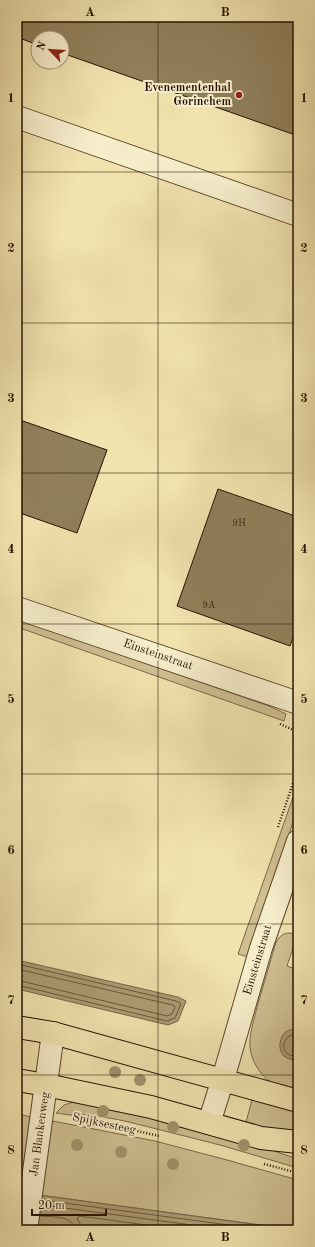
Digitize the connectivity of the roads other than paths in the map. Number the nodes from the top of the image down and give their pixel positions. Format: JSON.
{"nodes":[{"id":1,"x":17,"y":117,"type":"edge"},
{"id":2,"x":298,"y":215,"type":"edge"},
{"id":3,"x":17,"y":608,"type":"edge"},
{"id":4,"x":298,"y":703,"type":"edge"},
{"id":5,"x":298,"y":841,"type":"edge"},
{"id":6,"x":17,"y":1027,"type":"edge"},
{"id":7,"x":54,"y":1033,"type":"junction"},
{"id":8,"x":223,"y":1079,"type":"junction"},
{"id":9,"x":17,"y":1080,"type":"edge"},
{"id":10,"x":46,"y":1085,"type":"junction"},
{"id":11,"x":298,"y":1101,"type":"edge"},
{"id":12,"x":209,"y":1123,"type":"junction"},
{"id":13,"x":298,"y":1142,"type":"edge"},
{"id":14,"x":26,"y":1230,"type":"edge"}],
"edges":[{"from":1,"to":2,"type":"street"},
{"from":3,"to":4,"type":"street","name":"Einsteinstraat"},
{"from":5,"to":8,"type":"street","name":"Einsteinstraat"},
{"from":6,"to":7,"type":"main road"},
{"from":7,"to":8,"type":"main road"},
{"from":7,"to":10,"type":"street"},
{"from":8,"to":11,"type":"main road"},
{"from":8,"to":12,"type":"street"},
{"from":9,"to":10,"type":"main road"},
{"from":10,"to":12,"type":"main road"},
{"from":10,"to":14,"type":"street","name":"Jan Blankenweg"},
{"from":12,"to":13,"type":"main road"}]}
